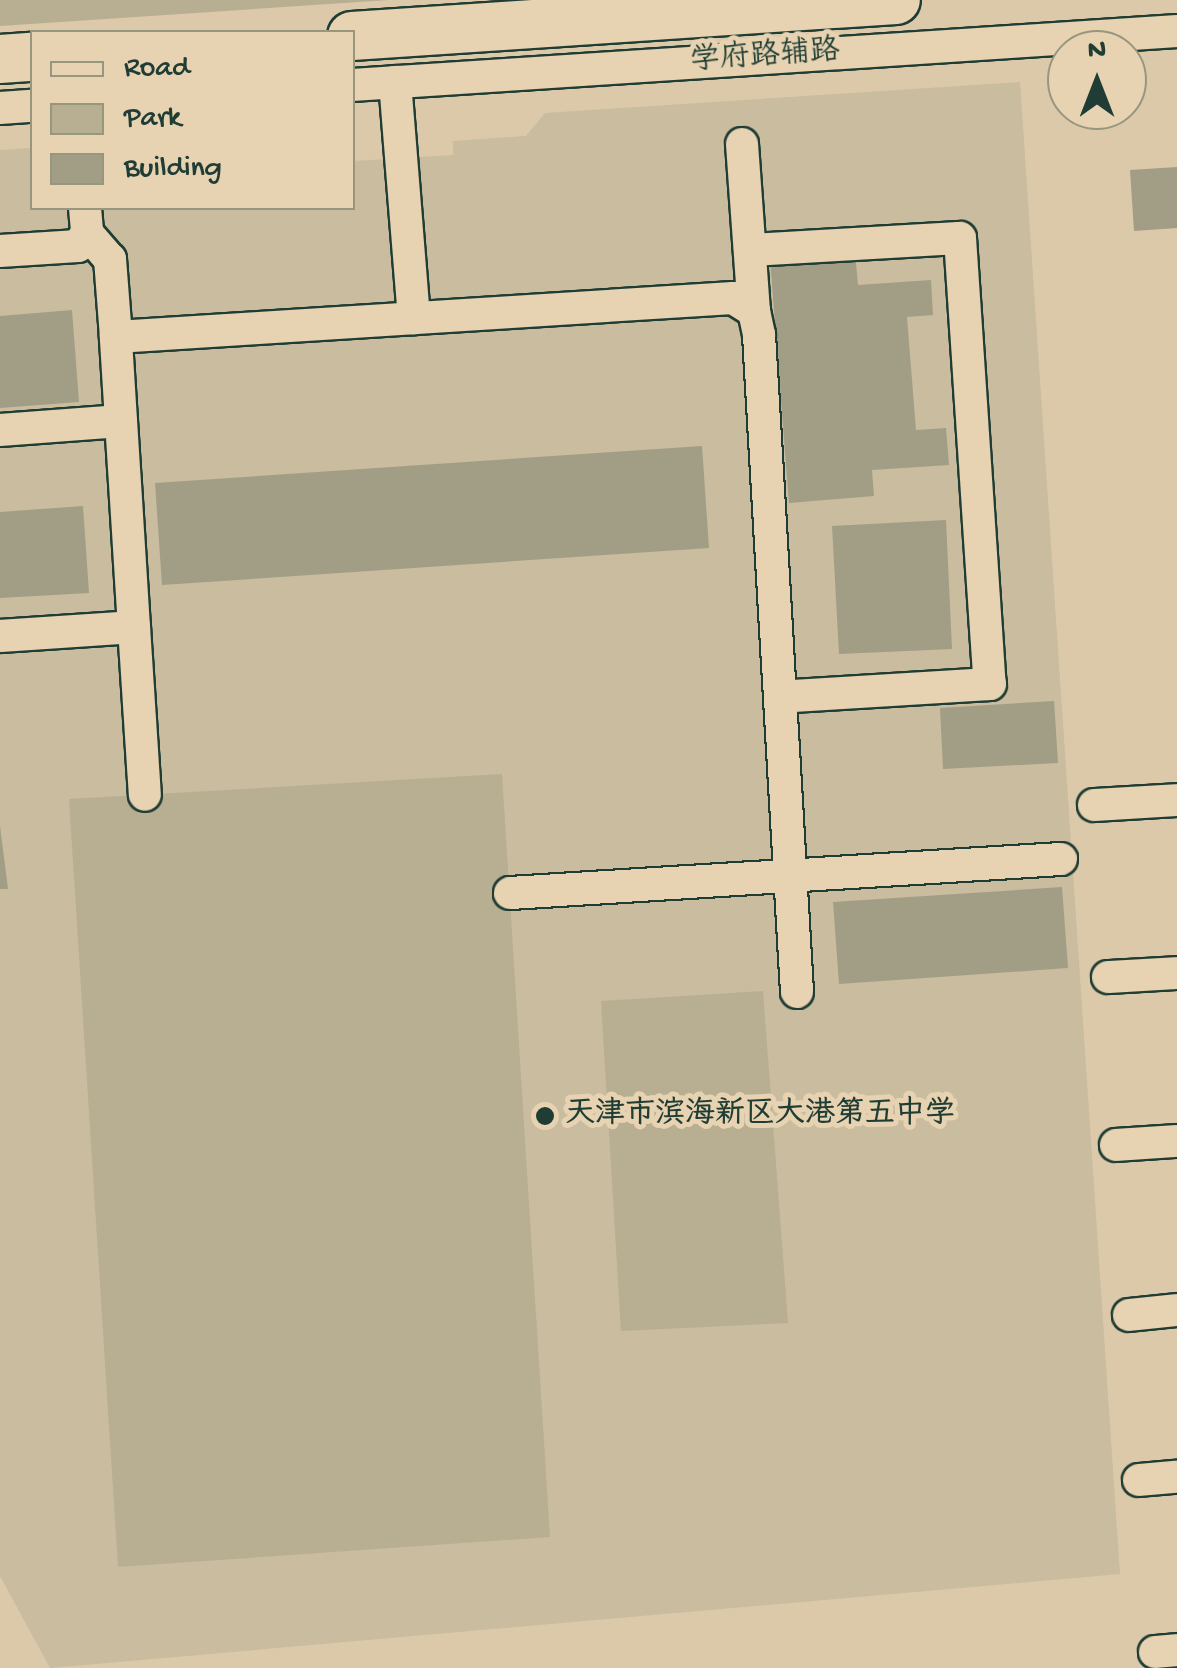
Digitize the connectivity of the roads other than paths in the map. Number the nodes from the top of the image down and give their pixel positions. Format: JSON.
{"nodes":[{"id":1,"x":896,"y":0,"type":"edge"},
{"id":2,"x":1177,"y":31,"type":"edge"},
{"id":3,"x":355,"y":36,"type":"edge"},
{"id":4,"x":30,"y":57,"type":"edge"},
{"id":5,"x":0,"y":59,"type":"edge"},
{"id":6,"x":395,"y":82,"type":"junction"},
{"id":7,"x":355,"y":85,"type":"edge"},
{"id":8,"x":30,"y":106,"type":"edge"},
{"id":9,"x":0,"y":108,"type":"edge"},
{"id":10,"x":742,"y":144,"type":"dead end"},
{"id":11,"x":86,"y":220,"type":"edge"},
{"id":12,"x":750,"y":250,"type":"junction"},
{"id":13,"x":0,"y":252,"type":"edge"},
{"id":14,"x":754,"y":312,"type":"junction"},
{"id":15,"x":414,"y":318,"type":"junction"},
{"id":16,"x":116,"y":337,"type":"junction"},
{"id":17,"x":122,"y":422,"type":"junction"},
{"id":18,"x":0,"y":430,"type":"edge"},
{"id":19,"x":134,"y":627,"type":"junction"},
{"id":20,"x":0,"y":636,"type":"edge"},
{"id":21,"x":780,"y":697,"type":"junction"},
{"id":22,"x":145,"y":795,"type":"dead end"},
{"id":23,"x":1177,"y":800,"type":"edge"},
{"id":24,"x":1094,"y":805,"type":"dead end"},
{"id":25,"x":1061,"y":859,"type":"dead end"},
{"id":26,"x":791,"y":879,"type":"junction"},
{"id":27,"x":510,"y":893,"type":"dead end"},
{"id":28,"x":1177,"y":973,"type":"edge"},
{"id":29,"x":1108,"y":977,"type":"dead end"},
{"id":30,"x":798,"y":992,"type":"dead end"},
{"id":31,"x":1177,"y":1142,"type":"edge"},
{"id":32,"x":1116,"y":1145,"type":"dead end"},
{"id":33,"x":1177,"y":1310,"type":"edge"},
{"id":34,"x":1129,"y":1314,"type":"dead end"},
{"id":35,"x":1177,"y":1477,"type":"edge"},
{"id":36,"x":1139,"y":1480,"type":"dead end"}],
"edges":[{"from":1,"to":3,"type":"highway"},
{"from":2,"to":6,"type":"street","name":"学府路辅路"},
{"from":4,"to":5,"type":"highway"},
{"from":6,"to":7,"type":"street","name":"学府路辅路"},
{"from":6,"to":15,"type":"street"},
{"from":8,"to":9,"type":"street"},
{"from":10,"to":12,"type":"street"},
{"from":11,"to":13,"type":"street"},
{"from":11,"to":16,"type":"street"},
{"from":12,"to":14,"type":"street"},
{"from":12,"to":21,"type":"street"},
{"from":14,"to":15,"type":"street"},
{"from":14,"to":21,"type":"street"},
{"from":15,"to":16,"type":"street"},
{"from":16,"to":17,"type":"street"},
{"from":17,"to":18,"type":"street"},
{"from":17,"to":19,"type":"street"},
{"from":19,"to":20,"type":"street"},
{"from":19,"to":22,"type":"street"},
{"from":21,"to":26,"type":"street"},
{"from":23,"to":24,"type":"street"},
{"from":25,"to":26,"type":"street"},
{"from":26,"to":27,"type":"street"},
{"from":26,"to":30,"type":"street"},
{"from":28,"to":29,"type":"street"},
{"from":31,"to":32,"type":"street"},
{"from":33,"to":34,"type":"street"},
{"from":35,"to":36,"type":"street"}]}
